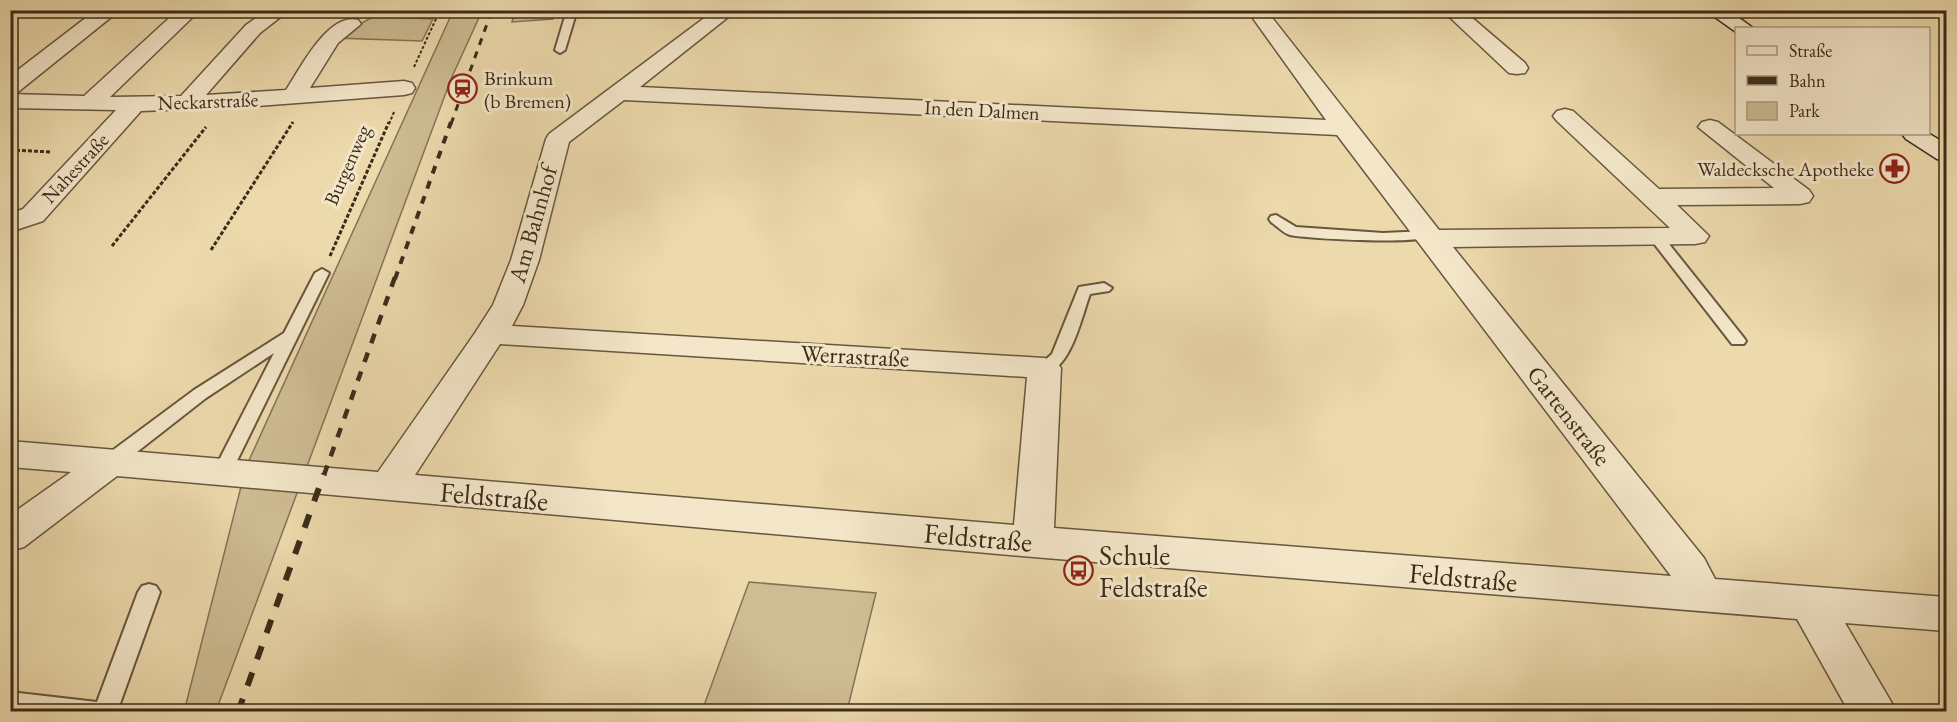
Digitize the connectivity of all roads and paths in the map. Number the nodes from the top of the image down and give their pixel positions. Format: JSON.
{"nodes":[{"id":1,"x":111,"y":10,"type":"edge"},
{"id":2,"x":191,"y":10,"type":"edge"},
{"id":3,"x":440,"y":10,"type":"edge"},
{"id":4,"x":572,"y":10,"type":"edge"},
{"id":5,"x":728,"y":10,"type":"edge"},
{"id":6,"x":1256,"y":10,"type":"edge"},
{"id":7,"x":1451,"y":10,"type":"edge"},
{"id":8,"x":1714,"y":10,"type":"edge"},
{"id":9,"x":273,"y":15,"type":"dead end"},
{"id":10,"x":351,"y":24,"type":"dead end"},
{"id":11,"x":1741,"y":27,"type":"edge"},
{"id":12,"x":560,"y":50,"type":"dead end"},
{"id":13,"x":1517,"y":68,"type":"dead end"},
{"id":14,"x":10,"y":87,"type":"edge"},
{"id":15,"x":404,"y":88,"type":"junction"},
{"id":16,"x":620,"y":93,"type":"junction"},
{"id":17,"x":301,"y":97,"type":"junction"},
{"id":18,"x":10,"y":101,"type":"edge"},
{"id":19,"x":227,"y":101,"type":"junction"},
{"id":20,"x":188,"y":102,"type":"junction"},
{"id":21,"x":90,"y":103,"type":"junction"},
{"id":22,"x":135,"y":104,"type":"junction"},
{"id":23,"x":1565,"y":116,"type":"dead end"},
{"id":24,"x":1710,"y":127,"type":"dead end"},
{"id":25,"x":1344,"y":128,"type":"junction"},
{"id":26,"x":1916,"y":135,"type":"edge"},
{"id":27,"x":1947,"y":154,"type":"edge"},
{"id":28,"x":1654,"y":197,"type":"junction"},
{"id":29,"x":1276,"y":219,"type":"dead end"},
{"id":30,"x":10,"y":224,"type":"edge"},
{"id":31,"x":1429,"y":237,"type":"junction"},
{"id":32,"x":1656,"y":237,"type":"junction"},
{"id":33,"x":112,"y":246,"type":"dead end"},
{"id":34,"x":211,"y":250,"type":"dead end"},
{"id":35,"x":322,"y":273,"type":"joint"},
{"id":36,"x":1104,"y":288,"type":"dead end"},
{"id":37,"x":491,"y":334,"type":"junction"},
{"id":38,"x":289,"y":335,"type":"junction"},
{"id":39,"x":1738,"y":341,"type":"dead end"},
{"id":40,"x":1044,"y":368,"type":"junction"},
{"id":41,"x":10,"y":454,"type":"edge"},
{"id":42,"x":112,"y":461,"type":"junction"},
{"id":43,"x":222,"y":472,"type":"junction"},
{"id":44,"x":388,"y":487,"type":"junction"},
{"id":45,"x":10,"y":536,"type":"edge"},
{"id":46,"x":1033,"y":542,"type":"junction"},
{"id":47,"x":149,"y":592,"type":"dead end"},
{"id":48,"x":1702,"y":596,"type":"junction"},
{"id":49,"x":1811,"y":605,"type":"junction"},
{"id":50,"x":1947,"y":614,"type":"edge"},
{"id":51,"x":10,"y":702,"type":"edge"},
{"id":52,"x":97,"y":711,"type":"edge"},
{"id":53,"x":105,"y":711,"type":"edge"},
{"id":54,"x":1874,"y":711,"type":"edge"}],
"edges":[{"from":1,"to":14,"type":"street"},
{"from":2,"to":21,"type":"street"},
{"from":3,"to":15,"type":"path","name":"Burgenweg"},
{"from":4,"to":12,"type":"lane"},
{"from":5,"to":16,"type":"street","name":"Am Bahnhof"},
{"from":6,"to":25,"type":"street","name":"Gartenstraße"},
{"from":7,"to":13,"type":"street"},
{"from":8,"to":11,"type":"street"},
{"from":9,"to":20,"type":"street"},
{"from":10,"to":17,"type":"street"},
{"from":15,"to":17,"type":"street","name":"Neckarstraße"},
{"from":15,"to":35,"type":"path","name":"Burgenweg"},
{"from":16,"to":25,"type":"street","name":"In den Dalmen"},
{"from":16,"to":37,"type":"street","name":"Am Bahnhof"},
{"from":17,"to":19,"type":"street","name":"Neckarstraße"},
{"from":17,"to":34,"type":"path"},
{"from":18,"to":21,"type":"street","name":"Neckarstraße"},
{"from":19,"to":20,"type":"street","name":"Neckarstraße"},
{"from":19,"to":33,"type":"path"},
{"from":20,"to":22,"type":"street","name":"Neckarstraße"},
{"from":21,"to":22,"type":"street","name":"Neckarstraße"},
{"from":22,"to":30,"type":"street","name":"Nahestraße"},
{"from":23,"to":28,"type":"street"},
{"from":24,"to":28,"type":"street"},
{"from":25,"to":31,"type":"street","name":"Gartenstraße"},
{"from":26,"to":27,"type":"street"},
{"from":28,"to":32,"type":"street"},
{"from":29,"to":31,"type":"lane"},
{"from":31,"to":32,"type":"street"},
{"from":31,"to":48,"type":"street","name":"Gartenstraße"},
{"from":32,"to":39,"type":"lane"},
{"from":35,"to":38,"type":"lane"},
{"from":36,"to":40,"type":"lane"},
{"from":37,"to":40,"type":"street","name":"Werrastraße"},
{"from":37,"to":44,"type":"street","name":"Am Bahnhof"},
{"from":38,"to":42,"type":"lane"},
{"from":38,"to":43,"type":"lane"},
{"from":40,"to":46,"type":"street"},
{"from":41,"to":42,"type":"street","name":"Feldstraße"},
{"from":42,"to":43,"type":"street","name":"Feldstraße"},
{"from":42,"to":45,"type":"street"},
{"from":43,"to":44,"type":"street","name":"Feldstraße"},
{"from":44,"to":46,"type":"street","name":"Feldstraße"},
{"from":46,"to":48,"type":"street","name":"Feldstraße"},
{"from":47,"to":53,"type":"lane"},
{"from":48,"to":49,"type":"street","name":"Feldstraße"},
{"from":49,"to":50,"type":"street","name":"Feldstraße"},
{"from":49,"to":54,"type":"street"},
{"from":51,"to":52,"type":"lane"}]}
